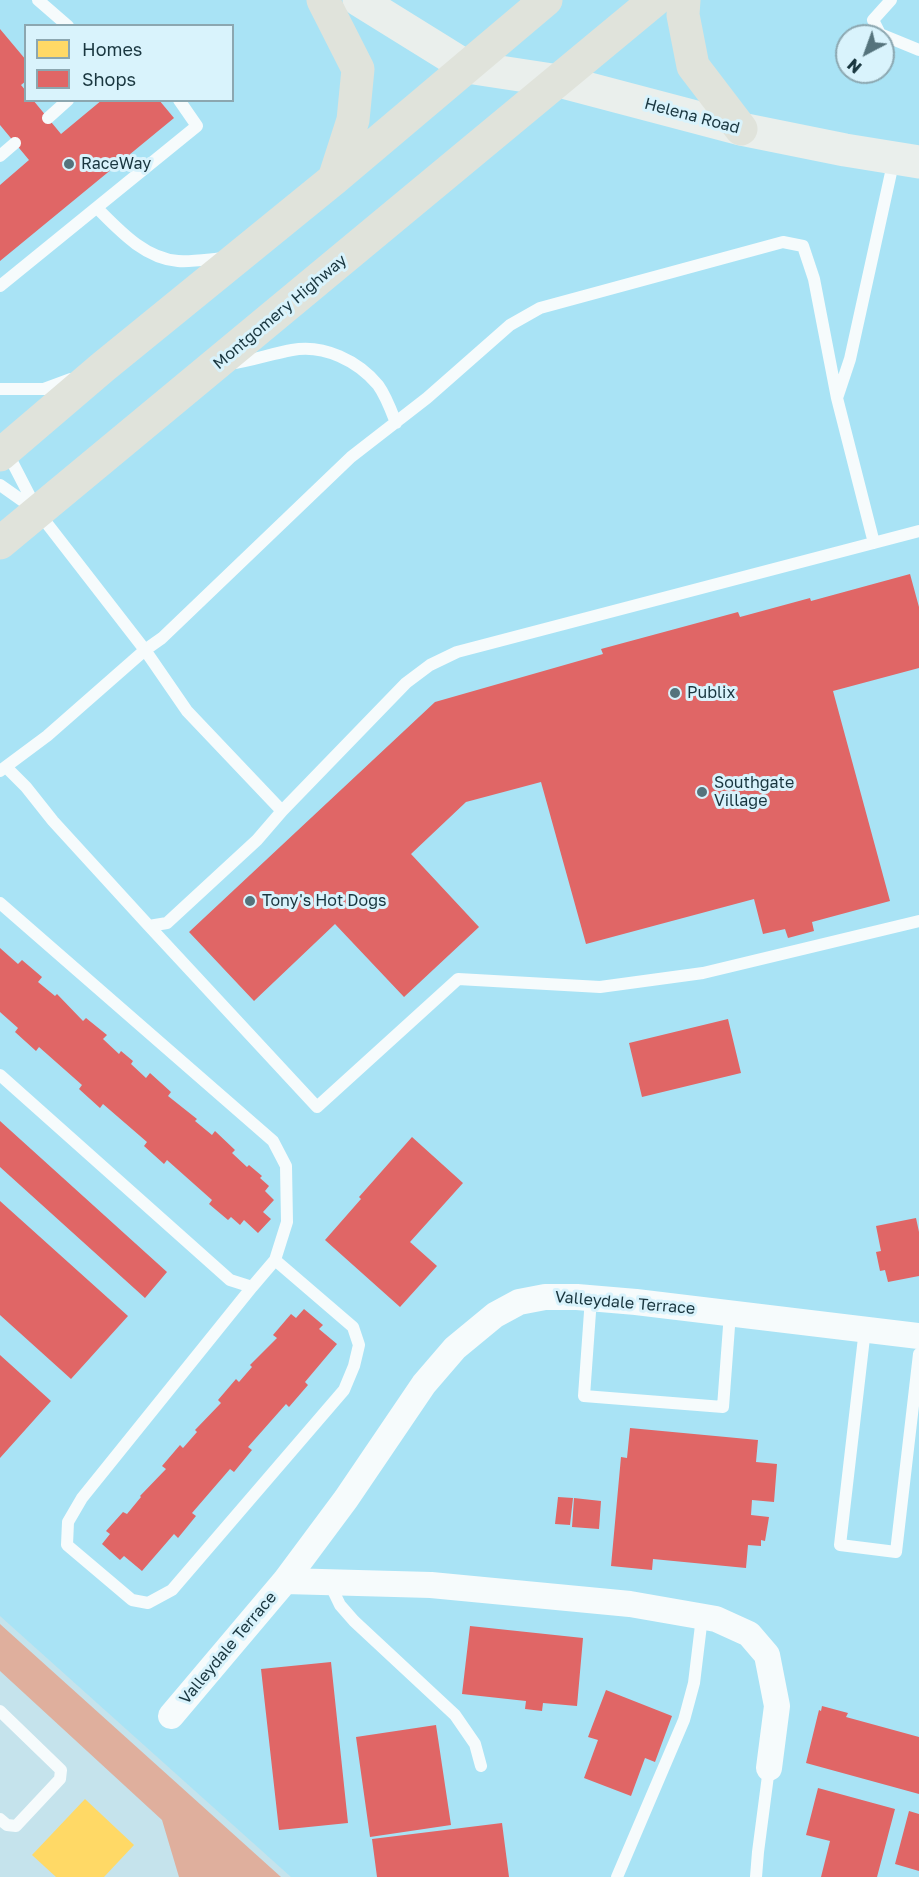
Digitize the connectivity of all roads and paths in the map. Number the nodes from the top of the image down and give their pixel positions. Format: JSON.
{"nodes":[{"id":1,"x":38,"y":0,"type":"edge"},
{"id":2,"x":323,"y":0,"type":"edge"},
{"id":3,"x":358,"y":0,"type":"edge"},
{"id":4,"x":546,"y":0,"type":"edge"},
{"id":5,"x":655,"y":0,"type":"edge"},
{"id":6,"x":684,"y":0,"type":"edge"},
{"id":7,"x":891,"y":0,"type":"edge"},
{"id":8,"x":66,"y":24,"type":"edge"},
{"id":9,"x":919,"y":50,"type":"edge"},
{"id":10,"x":467,"y":68,"type":"junction"},
{"id":11,"x":559,"y":81,"type":"junction"},
{"id":12,"x":66,"y":102,"type":"edge"},
{"id":13,"x":180,"y":102,"type":"edge"},
{"id":14,"x":48,"y":118,"type":"dead end"},
{"id":15,"x":741,"y":129,"type":"junction"},
{"id":16,"x":15,"y":143,"type":"dead end"},
{"id":17,"x":0,"y":156,"type":"edge"},
{"id":18,"x":907,"y":160,"type":"edge"},
{"id":19,"x":334,"y":179,"type":"junction"},
{"id":20,"x":97,"y":208,"type":"junction"},
{"id":21,"x":241,"y":257,"type":"junction"},
{"id":22,"x":0,"y":286,"type":"edge"},
{"id":23,"x":216,"y":365,"type":"junction"},
{"id":24,"x":103,"y":367,"type":"junction"},
{"id":25,"x":0,"y":389,"type":"edge"},
{"id":26,"x":837,"y":398,"type":"junction"},
{"id":27,"x":396,"y":423,"type":"junction"},
{"id":28,"x":2,"y":449,"type":"edge"},
{"id":29,"x":0,"y":485,"type":"edge"},
{"id":30,"x":38,"y":512,"type":"junction"},
{"id":31,"x":919,"y":531,"type":"edge"},
{"id":32,"x":0,"y":543,"type":"edge"},
{"id":33,"x":874,"y":543,"type":"junction"},
{"id":34,"x":145,"y":650,"type":"junction"},
{"id":35,"x":3,"y":769,"type":"edge"},
{"id":36,"x":282,"y":811,"type":"junction"},
{"id":37,"x":0,"y":903,"type":"edge"},
{"id":38,"x":919,"y":921,"type":"edge"},
{"id":39,"x":149,"y":926,"type":"junction"},
{"id":40,"x":0,"y":1075,"type":"edge"},
{"id":41,"x":275,"y":1260,"type":"junction"},
{"id":42,"x":252,"y":1287,"type":"junction"},
{"id":43,"x":591,"y":1298,"type":"junction"},
{"id":44,"x":730,"y":1313,"type":"junction"},
{"id":45,"x":865,"y":1329,"type":"junction"},
{"id":46,"x":919,"y":1336,"type":"edge"},
{"id":47,"x":919,"y":1354,"type":"edge"},
{"id":48,"x":285,"y":1581,"type":"junction"},
{"id":49,"x":329,"y":1582,"type":"junction"},
{"id":50,"x":702,"y":1617,"type":"junction"},
{"id":51,"x":0,"y":1711,"type":"edge"},
{"id":52,"x":171,"y":1716,"type":"dead end"},
{"id":53,"x":481,"y":1767,"type":"dead end"},
{"id":54,"x":769,"y":1768,"type":"joint"},
{"id":55,"x":0,"y":1819,"type":"edge"},
{"id":56,"x":617,"y":1877,"type":"edge"},
{"id":57,"x":756,"y":1877,"type":"edge"}],
"edges":[{"from":1,"to":8,"type":"lane"},
{"from":2,"to":19,"type":"main road"},
{"from":3,"to":10,"type":"main road"},
{"from":4,"to":10,"type":"main road"},
{"from":5,"to":11,"type":"main road","name":"Montgomery Highway"},
{"from":6,"to":15,"type":"main road"},
{"from":7,"to":9,"type":"lane"},
{"from":10,"to":11,"type":"main road","name":"Helena Road"},
{"from":10,"to":19,"type":"main road"},
{"from":11,"to":15,"type":"main road","name":"Helena Road"},
{"from":11,"to":23,"type":"main road","name":"Montgomery Highway"},
{"from":12,"to":14,"type":"lane"},
{"from":13,"to":20,"type":"lane"},
{"from":15,"to":18,"type":"main road","name":"Helena Road"},
{"from":16,"to":17,"type":"lane"},
{"from":18,"to":26,"type":"lane"},
{"from":19,"to":21,"type":"main road"},
{"from":20,"to":21,"type":"lane"},
{"from":20,"to":22,"type":"lane"},
{"from":21,"to":24,"type":"main road"},
{"from":23,"to":27,"type":"lane"},
{"from":23,"to":30,"type":"main road","name":"Montgomery Highway"},
{"from":24,"to":25,"type":"lane"},
{"from":24,"to":28,"type":"main road"},
{"from":26,"to":27,"type":"lane"},
{"from":26,"to":33,"type":"lane"},
{"from":27,"to":34,"type":"lane"},
{"from":28,"to":30,"type":"lane"},
{"from":29,"to":30,"type":"lane"},
{"from":30,"to":32,"type":"main road","name":"Montgomery Highway"},
{"from":30,"to":34,"type":"lane"},
{"from":31,"to":33,"type":"lane"},
{"from":33,"to":36,"type":"lane"},
{"from":34,"to":35,"type":"lane"},
{"from":34,"to":36,"type":"lane"},
{"from":35,"to":39,"type":"lane"},
{"from":36,"to":39,"type":"lane"},
{"from":37,"to":41,"type":"lane"},
{"from":38,"to":39,"type":"lane"},
{"from":40,"to":42,"type":"lane"},
{"from":41,"to":42,"type":"lane"},
{"from":41,"to":42,"type":"lane"},
{"from":43,"to":44,"type":"street","name":"Valleydale Terrace"},
{"from":43,"to":44,"type":"lane"},
{"from":43,"to":48,"type":"street","name":"Valleydale Terrace"},
{"from":44,"to":45,"type":"street","name":"Valleydale Terrace"},
{"from":45,"to":46,"type":"street","name":"Valleydale Terrace"},
{"from":45,"to":47,"type":"lane"},
{"from":48,"to":49,"type":"street","name":"Valleydale Terrace"},
{"from":48,"to":52,"type":"street","name":"Valleydale Terrace"},
{"from":49,"to":50,"type":"street","name":"Valleydale Terrace"},
{"from":49,"to":53,"type":"lane"},
{"from":50,"to":54,"type":"street","name":"Valleydale Terrace"},
{"from":50,"to":56,"type":"lane"},
{"from":51,"to":55,"type":"lane"},
{"from":54,"to":57,"type":"lane"}]}
